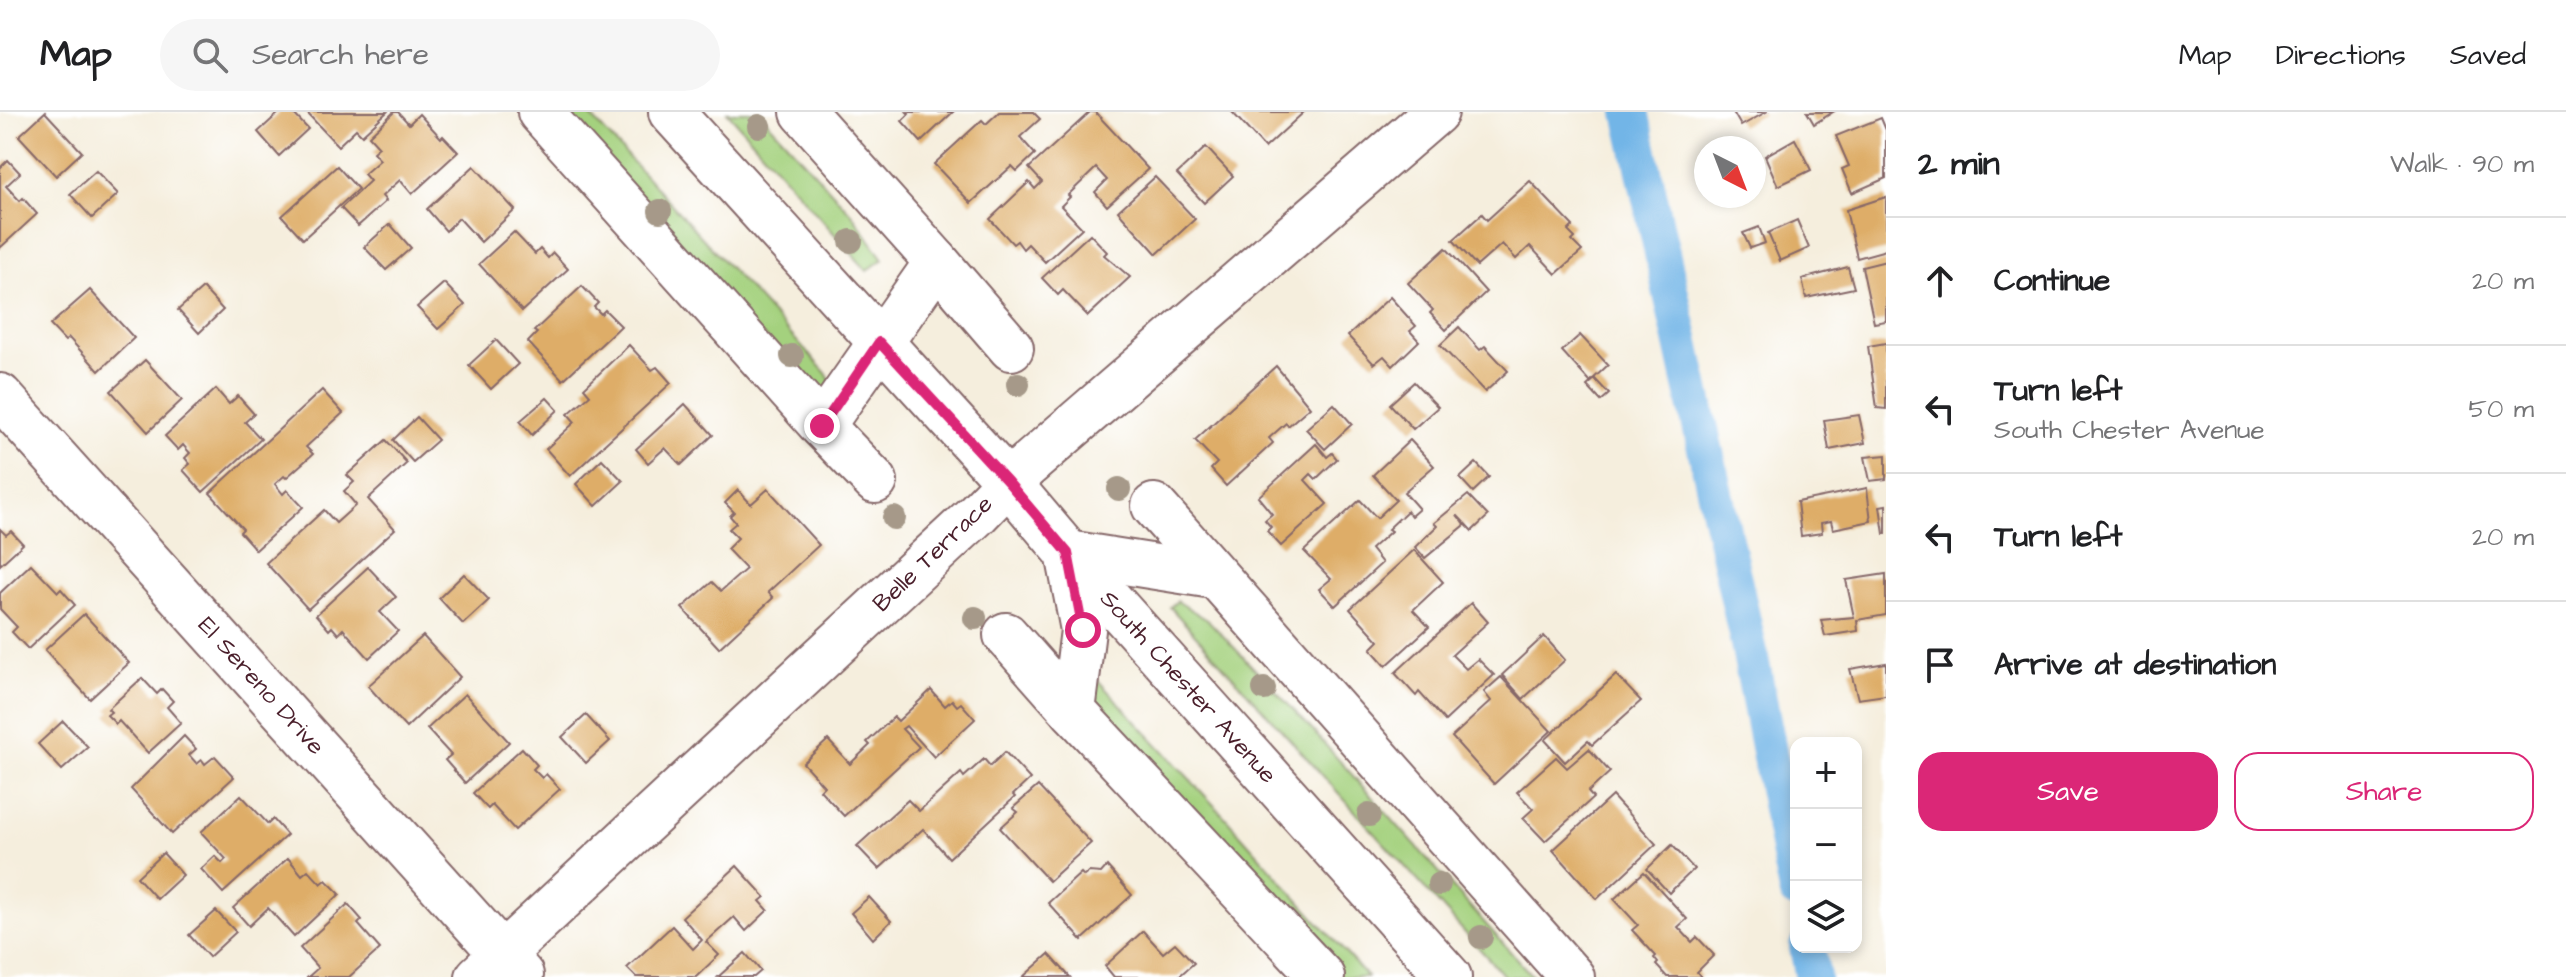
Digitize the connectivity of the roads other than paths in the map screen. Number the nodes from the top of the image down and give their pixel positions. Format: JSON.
{"nodes":[{"id":1,"x":540,"y":112,"type":"edge"},
{"id":2,"x":671,"y":112,"type":"edge"},
{"id":3,"x":803,"y":112,"type":"edge"},
{"id":4,"x":1433,"y":113,"type":"edge"},
{"id":5,"x":937,"y":262,"type":"junction"},
{"id":6,"x":879,"y":342,"type":"junction"},
{"id":7,"x":1011,"y":348,"type":"dead end"},
{"id":8,"x":0,"y":396,"type":"edge"},
{"id":9,"x":822,"y":426,"type":"junction"},
{"id":10,"x":875,"y":481,"type":"dead end"},
{"id":11,"x":1008,"y":482,"type":"junction"},
{"id":12,"x":1154,"y":506,"type":"dead end"},
{"id":13,"x":1068,"y":553,"type":"junction"},
{"id":14,"x":1213,"y":576,"type":"junction"},
{"id":15,"x":1006,"y":635,"type":"dead end"},
{"id":16,"x":1073,"y":711,"type":"junction"},
{"id":17,"x":501,"y":970,"type":"edge"},
{"id":18,"x":1322,"y":977,"type":"edge"},
{"id":19,"x":1449,"y":977,"type":"edge"},
{"id":20,"x":1572,"y":977,"type":"edge"}],
"edges":[{"from":1,"to":9,"type":"street"},
{"from":2,"to":6,"type":"street","name":"South Chester Avenue"},
{"from":3,"to":5,"type":"street"},
{"from":4,"to":11,"type":"street","name":"Belle Terrace"},
{"from":5,"to":6,"type":"street"},
{"from":5,"to":7,"type":"street"},
{"from":6,"to":9,"type":"street"},
{"from":6,"to":11,"type":"street","name":"South Chester Avenue"},
{"from":8,"to":17,"type":"street","name":"El Sereno Drive"},
{"from":9,"to":10,"type":"street"},
{"from":11,"to":13,"type":"street","name":"South Chester Avenue"},
{"from":11,"to":17,"type":"street","name":"Belle Terrace"},
{"from":12,"to":14,"type":"street"},
{"from":13,"to":14,"type":"street"},
{"from":13,"to":16,"type":"street"},
{"from":13,"to":19,"type":"street","name":"South Chester Avenue"},
{"from":14,"to":20,"type":"street"},
{"from":15,"to":16,"type":"street"},
{"from":16,"to":18,"type":"street"}]}
